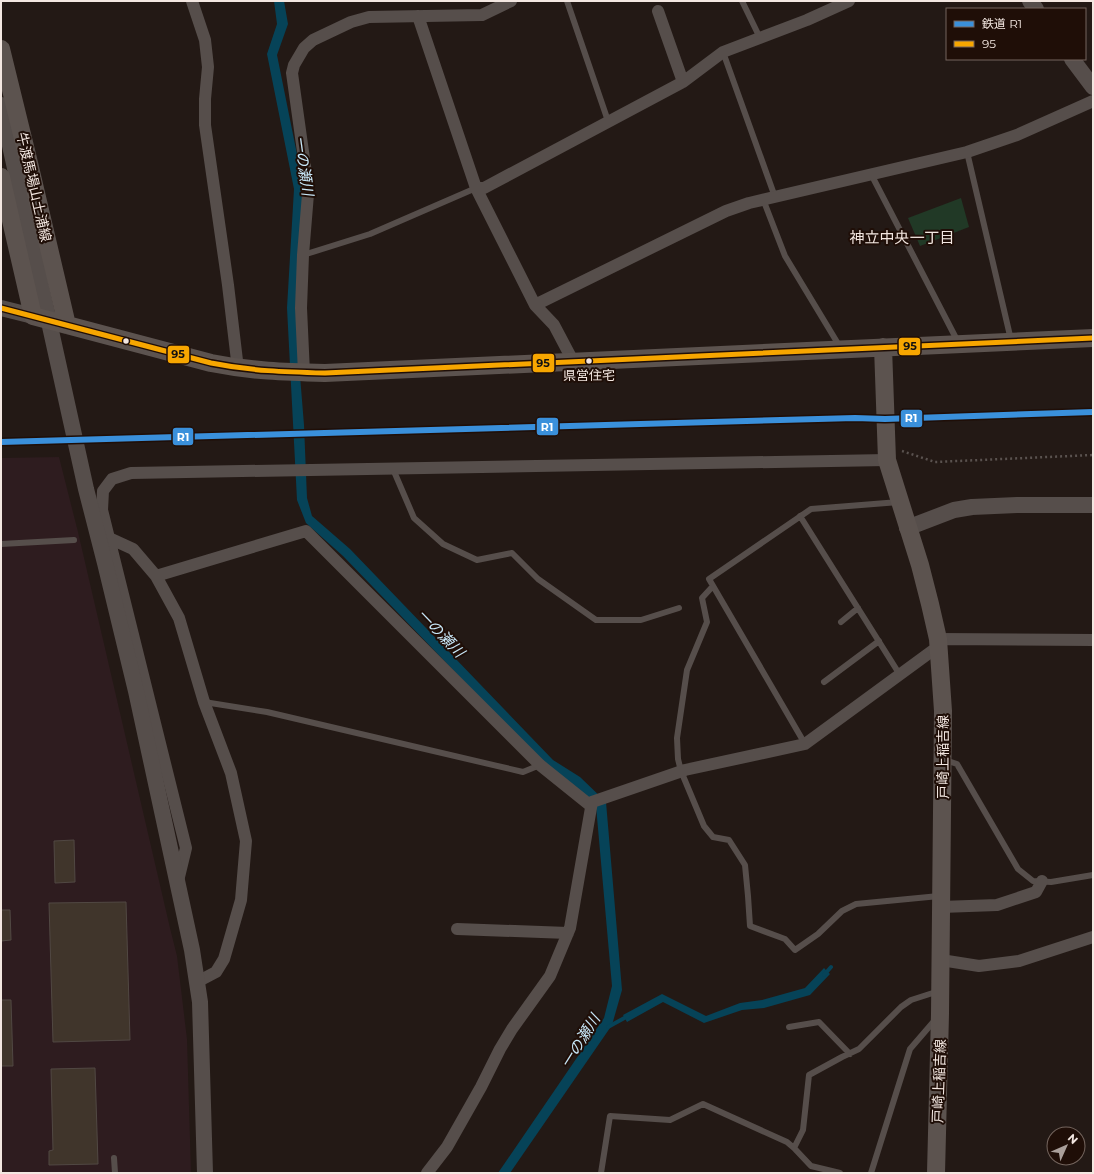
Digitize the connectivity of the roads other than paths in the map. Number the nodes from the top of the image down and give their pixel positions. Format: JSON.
{"nodes":[{"id":1,"x":192,"y":1,"type":"edge"},
{"id":2,"x":511,"y":1,"type":"edge"},
{"id":3,"x":567,"y":1,"type":"edge"},
{"id":4,"x":742,"y":1,"type":"edge"},
{"id":5,"x":849,"y":1,"type":"edge"},
{"id":6,"x":658,"y":11,"type":"dead end"},
{"id":7,"x":418,"y":16,"type":"junction"},
{"id":8,"x":760,"y":38,"type":"junction"},
{"id":9,"x":1,"y":49,"type":"edge"},
{"id":10,"x":723,"y":52,"type":"junction"},
{"id":11,"x":1073,"y":60,"type":"edge"},
{"id":12,"x":683,"y":82,"type":"junction"},
{"id":13,"x":1093,"y":87,"type":"edge"},
{"id":14,"x":1093,"y":101,"type":"edge"},
{"id":15,"x":1,"y":105,"type":"edge"},
{"id":16,"x":608,"y":121,"type":"junction"},
{"id":17,"x":967,"y":152,"type":"junction"},
{"id":18,"x":872,"y":174,"type":"junction"},
{"id":19,"x":1,"y":177,"type":"edge"},
{"id":20,"x":476,"y":188,"type":"junction"},
{"id":21,"x":776,"y":197,"type":"junction"},
{"id":22,"x":763,"y":199,"type":"junction"},
{"id":23,"x":303,"y":255,"type":"junction"},
{"id":24,"x":535,"y":305,"type":"junction"},
{"id":25,"x":1,"y":308,"type":"edge"},
{"id":26,"x":33,"y":316,"type":"junction"},
{"id":27,"x":67,"y":325,"type":"junction"},
{"id":28,"x":1093,"y":338,"type":"edge"},
{"id":29,"x":1011,"y":341,"type":"junction"},
{"id":30,"x":959,"y":344,"type":"junction"},
{"id":31,"x":883,"y":348,"type":"junction"},
{"id":32,"x":841,"y":349,"type":"junction"},
{"id":33,"x":573,"y":361,"type":"junction"},
{"id":34,"x":238,"y":369,"type":"junction"},
{"id":35,"x":304,"y":372,"type":"junction"},
{"id":36,"x":887,"y":453,"type":"junction"},
{"id":37,"x":393,"y":469,"type":"junction"},
{"id":38,"x":900,"y":502,"type":"junction"},
{"id":39,"x":1093,"y":504,"type":"edge"},
{"id":40,"x":800,"y":516,"type":"junction"},
{"id":41,"x":907,"y":528,"type":"junction"},
{"id":42,"x":109,"y":538,"type":"junction"},
{"id":43,"x":74,"y":540,"type":"dead end"},
{"id":44,"x":1,"y":544,"type":"edge"},
{"id":45,"x":156,"y":576,"type":"junction"},
{"id":46,"x":713,"y":586,"type":"junction"},
{"id":47,"x":679,"y":608,"type":"dead end"},
{"id":48,"x":858,"y":608,"type":"junction"},
{"id":49,"x":841,"y":622,"type":"dead end"},
{"id":50,"x":1093,"y":640,"type":"edge"},
{"id":51,"x":879,"y":641,"type":"junction"},
{"id":52,"x":938,"y":644,"type":"junction"},
{"id":53,"x":900,"y":675,"type":"junction"},
{"id":54,"x":824,"y":682,"type":"dead end"},
{"id":55,"x":204,"y":702,"type":"junction"},
{"id":56,"x":805,"y":744,"type":"junction"},
{"id":57,"x":943,"y":760,"type":"junction"},
{"id":58,"x":540,"y":765,"type":"junction"},
{"id":59,"x":681,"y":771,"type":"junction"},
{"id":60,"x":591,"y":806,"type":"junction"},
{"id":61,"x":1093,"y":875,"type":"edge"},
{"id":62,"x":1042,"y":881,"type":"junction"},
{"id":63,"x":177,"y":886,"type":"junction"},
{"id":64,"x":942,"y":901,"type":"junction"},
{"id":65,"x":457,"y":929,"type":"dead end"},
{"id":66,"x":568,"y":933,"type":"junction"},
{"id":67,"x":1093,"y":937,"type":"edge"},
{"id":68,"x":941,"y":960,"type":"junction"},
{"id":69,"x":197,"y":982,"type":"junction"},
{"id":70,"x":941,"y":990,"type":"junction"},
{"id":71,"x":940,"y":1014,"type":"junction"},
{"id":72,"x":788,"y":1027,"type":"dead end"},
{"id":73,"x":850,"y":1054,"type":"junction"},
{"id":74,"x":794,"y":1148,"type":"junction"},
{"id":75,"x":114,"y":1158,"type":"dead end"},
{"id":76,"x":115,"y":1173,"type":"edge"},
{"id":77,"x":205,"y":1173,"type":"edge"},
{"id":78,"x":427,"y":1173,"type":"edge"},
{"id":79,"x":601,"y":1173,"type":"edge"},
{"id":80,"x":840,"y":1173,"type":"edge"},
{"id":81,"x":871,"y":1173,"type":"edge"},
{"id":82,"x":936,"y":1173,"type":"edge"}],
"edges":[{"from":1,"to":34,"type":"street"},
{"from":2,"to":7,"type":"street"},
{"from":3,"to":16,"type":"lane"},
{"from":4,"to":8,"type":"lane"},
{"from":5,"to":8,"type":"street"},
{"from":6,"to":12,"type":"street"},
{"from":7,"to":20,"type":"street"},
{"from":7,"to":23,"type":"street"},
{"from":8,"to":10,"type":"street"},
{"from":9,"to":27,"type":"main road","name":"牛渡馬場山土浦線"},
{"from":10,"to":12,"type":"street"},
{"from":10,"to":21,"type":"lane"},
{"from":11,"to":13,"type":"street"},
{"from":12,"to":16,"type":"street"},
{"from":14,"to":17,"type":"street"},
{"from":15,"to":63,"type":"street"},
{"from":16,"to":20,"type":"street"},
{"from":17,"to":18,"type":"street"},
{"from":17,"to":29,"type":"lane"},
{"from":18,"to":21,"type":"street"},
{"from":18,"to":30,"type":"lane"},
{"from":19,"to":26,"type":"main road"},
{"from":20,"to":23,"type":"lane"},
{"from":20,"to":24,"type":"street"},
{"from":21,"to":22,"type":"street"},
{"from":22,"to":24,"type":"street"},
{"from":22,"to":32,"type":"lane"},
{"from":23,"to":35,"type":"street"},
{"from":24,"to":33,"type":"street"},
{"from":25,"to":26,"type":"street"},
{"from":26,"to":27,"type":"main road"},
{"from":27,"to":34,"type":"main road"},
{"from":28,"to":29,"type":"main road"},
{"from":29,"to":30,"type":"main road"},
{"from":30,"to":31,"type":"main road"},
{"from":31,"to":32,"type":"main road"},
{"from":31,"to":36,"type":"main road","name":"戸崎上稲吉線"},
{"from":32,"to":33,"type":"main road"},
{"from":33,"to":35,"type":"main road"},
{"from":34,"to":35,"type":"main road"},
{"from":36,"to":37,"type":"street"},
{"from":36,"to":38,"type":"main road","name":"戸崎上稲吉線"},
{"from":37,"to":42,"type":"street"},
{"from":37,"to":47,"type":"lane"},
{"from":38,"to":40,"type":"lane"},
{"from":38,"to":41,"type":"main road","name":"戸崎上稲吉線"},
{"from":39,"to":41,"type":"street"},
{"from":40,"to":46,"type":"lane"},
{"from":40,"to":48,"type":"lane"},
{"from":41,"to":52,"type":"main road","name":"戸崎上稲吉線"},
{"from":42,"to":45,"type":"street"},
{"from":42,"to":63,"type":"street"},
{"from":43,"to":44,"type":"lane"},
{"from":45,"to":55,"type":"street"},
{"from":45,"to":58,"type":"street"},
{"from":46,"to":56,"type":"lane"},
{"from":46,"to":59,"type":"lane"},
{"from":48,"to":49,"type":"lane"},
{"from":48,"to":51,"type":"lane"},
{"from":50,"to":52,"type":"street"},
{"from":51,"to":53,"type":"lane"},
{"from":51,"to":54,"type":"lane"},
{"from":52,"to":53,"type":"street"},
{"from":52,"to":57,"type":"main road","name":"戸崎上稲吉線"},
{"from":53,"to":56,"type":"street"},
{"from":55,"to":58,"type":"lane"},
{"from":55,"to":69,"type":"street"},
{"from":56,"to":59,"type":"street"},
{"from":57,"to":62,"type":"lane"},
{"from":57,"to":64,"type":"main road","name":"戸崎上稲吉線"},
{"from":58,"to":60,"type":"street"},
{"from":59,"to":60,"type":"street"},
{"from":59,"to":64,"type":"lane"},
{"from":60,"to":66,"type":"street"},
{"from":61,"to":62,"type":"lane"},
{"from":62,"to":64,"type":"street"},
{"from":63,"to":69,"type":"street"},
{"from":64,"to":68,"type":"main road","name":"戸崎上稲吉線"},
{"from":65,"to":66,"type":"street"},
{"from":66,"to":78,"type":"street"},
{"from":67,"to":68,"type":"street"},
{"from":68,"to":70,"type":"main road","name":"戸崎上稲吉線"},
{"from":69,"to":77,"type":"street"},
{"from":70,"to":71,"type":"main road","name":"戸崎上稲吉線"},
{"from":70,"to":73,"type":"lane"},
{"from":71,"to":81,"type":"lane"},
{"from":71,"to":82,"type":"main road","name":"戸崎上稲吉線"},
{"from":72,"to":73,"type":"lane"},
{"from":73,"to":74,"type":"lane"},
{"from":74,"to":79,"type":"lane"},
{"from":74,"to":80,"type":"lane"},
{"from":75,"to":76,"type":"lane"}]}
